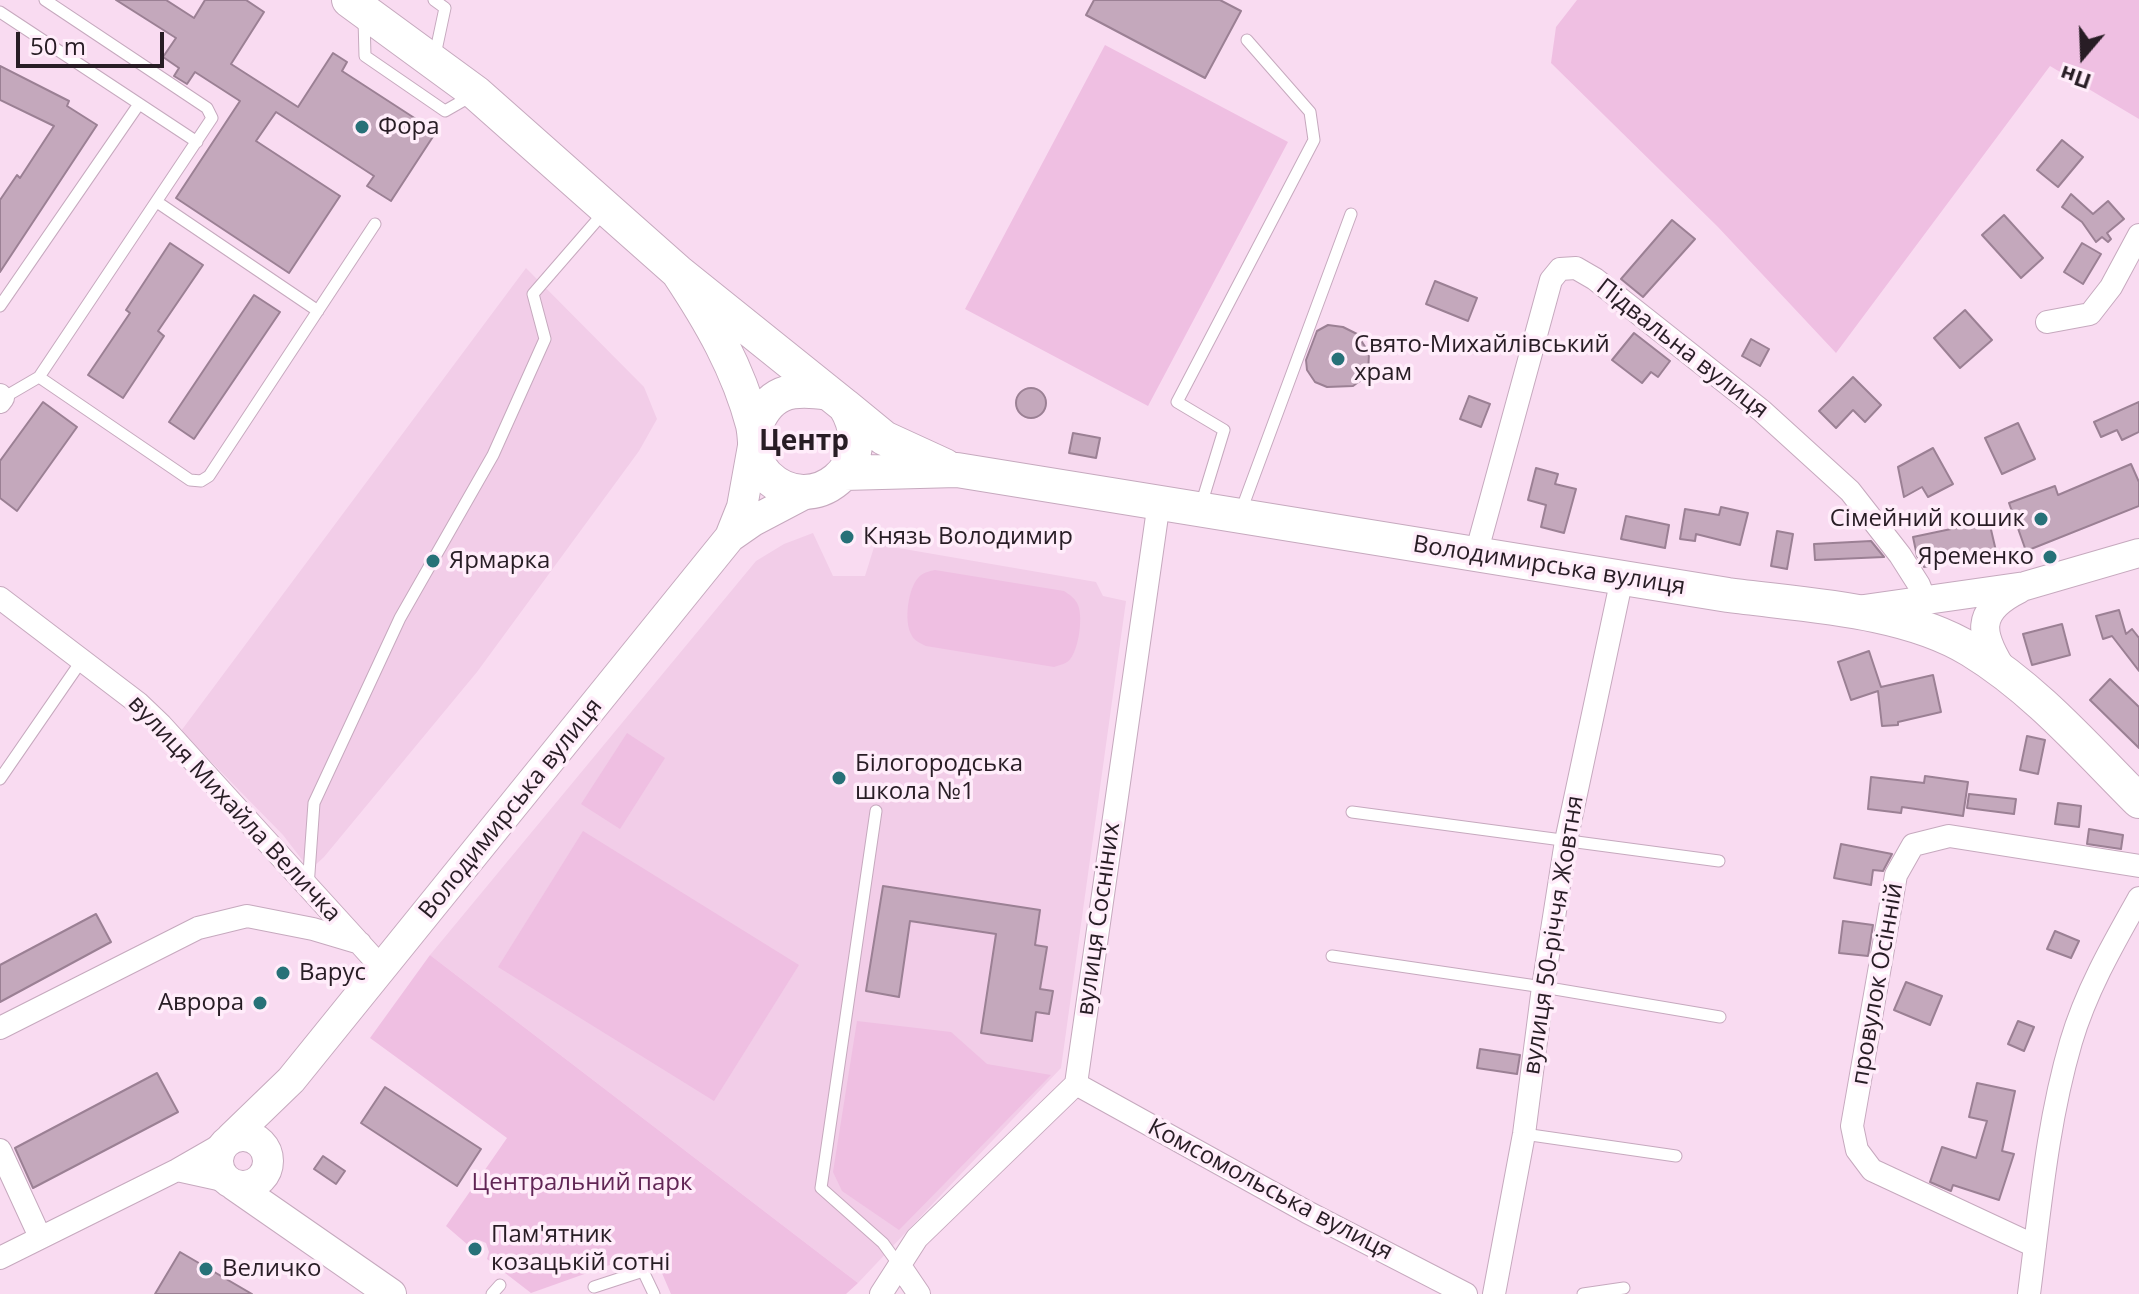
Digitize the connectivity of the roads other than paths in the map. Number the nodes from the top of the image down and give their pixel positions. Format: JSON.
{"nodes":[{"id":1,"x":45,"y":0,"type":"edge"},
{"id":2,"x":434,"y":0,"type":"edge"},
{"id":3,"x":356,"y":5,"type":"edge"},
{"id":4,"x":0,"y":12,"type":"edge"},
{"id":5,"x":1247,"y":40,"type":"dead end"},
{"id":6,"x":434,"y":60,"type":"junction"},
{"id":7,"x":476,"y":93,"type":"junction"},
{"id":8,"x":139,"y":104,"type":"junction"},
{"id":9,"x":197,"y":142,"type":"junction"},
{"id":10,"x":157,"y":202,"type":"junction"},
{"id":11,"x":608,"y":207,"type":"junction"},
{"id":12,"x":1351,"y":214,"type":"dead end"},
{"id":13,"x":375,"y":224,"type":"dead end"},
{"id":14,"x":2139,"y":235,"type":"edge"},
{"id":15,"x":678,"y":272,"type":"junction"},
{"id":16,"x":0,"y":306,"type":"edge"},
{"id":17,"x":318,"y":311,"type":"junction"},
{"id":18,"x":2047,"y":322,"type":"dead end"},
{"id":19,"x":39,"y":377,"type":"junction"},
{"id":20,"x":1,"y":398,"type":"edge"},
{"id":21,"x":836,"y":399,"type":"junction"},
{"id":22,"x":754,"y":438,"type":"junction"},
{"id":23,"x":957,"y":470,"type":"junction"},
{"id":24,"x":844,"y":473,"type":"junction"},
{"id":25,"x":810,"y":491,"type":"junction"},
{"id":26,"x":1159,"y":502,"type":"junction"},
{"id":27,"x":1200,"y":509,"type":"junction"},
{"id":28,"x":1239,"y":515,"type":"junction"},
{"id":29,"x":730,"y":537,"type":"junction"},
{"id":30,"x":2139,"y":553,"type":"edge"},
{"id":31,"x":1476,"y":554,"type":"junction"},
{"id":32,"x":1622,"y":578,"type":"junction"},
{"id":33,"x":2025,"y":586,"type":"junction"},
{"id":34,"x":0,"y":598,"type":"edge"},
{"id":35,"x":1925,"y":600,"type":"junction"},
{"id":36,"x":1851,"y":611,"type":"junction"},
{"id":37,"x":82,"y":660,"type":"junction"},
{"id":38,"x":2004,"y":674,"type":"junction"},
{"id":39,"x":0,"y":779,"type":"edge"},
{"id":40,"x":2139,"y":801,"type":"edge"},
{"id":41,"x":876,"y":811,"type":"dead end"},
{"id":42,"x":1352,"y":812,"type":"dead end"},
{"id":43,"x":1566,"y":841,"type":"junction"},
{"id":44,"x":1719,"y":861,"type":"dead end"},
{"id":45,"x":2139,"y":866,"type":"edge"},
{"id":46,"x":308,"y":887,"type":"junction"},
{"id":47,"x":2139,"y":898,"type":"edge"},
{"id":48,"x":361,"y":944,"type":"junction"},
{"id":49,"x":1332,"y":956,"type":"dead end"},
{"id":50,"x":383,"y":969,"type":"junction"},
{"id":51,"x":1543,"y":987,"type":"junction"},
{"id":52,"x":1720,"y":1017,"type":"dead end"},
{"id":53,"x":0,"y":1028,"type":"edge"},
{"id":54,"x":291,"y":1080,"type":"junction"},
{"id":55,"x":1076,"y":1084,"type":"junction"},
{"id":56,"x":1524,"y":1134,"type":"junction"},
{"id":57,"x":228,"y":1141,"type":"junction"},
{"id":58,"x":0,"y":1150,"type":"edge"},
{"id":59,"x":1676,"y":1156,"type":"dead end"},
{"id":60,"x":268,"y":1163,"type":"junction"},
{"id":61,"x":177,"y":1170,"type":"junction"},
{"id":62,"x":230,"y":1183,"type":"junction"},
{"id":63,"x":291,"y":1225,"type":"junction"},
{"id":64,"x":40,"y":1237,"type":"junction"},
{"id":65,"x":2035,"y":1246,"type":"junction"},
{"id":66,"x":0,"y":1258,"type":"edge"},
{"id":67,"x":900,"y":1266,"type":"junction"},
{"id":68,"x":594,"y":1287,"type":"dead end"},
{"id":69,"x":1624,"y":1288,"type":"dead end"},
{"id":70,"x":391,"y":1294,"type":"edge"},
{"id":71,"x":654,"y":1294,"type":"edge"},
{"id":72,"x":881,"y":1294,"type":"edge"},
{"id":73,"x":919,"y":1294,"type":"edge"},
{"id":74,"x":1466,"y":1294,"type":"edge"},
{"id":75,"x":1494,"y":1294,"type":"edge"},
{"id":76,"x":1583,"y":1294,"type":"edge"},
{"id":77,"x":2029,"y":1294,"type":"edge"}],
"edges":[{"from":1,"to":9,"type":"lane"},
{"from":2,"to":6,"type":"lane"},
{"from":3,"to":6,"type":"main road"},
{"from":3,"to":7,"type":"lane"},
{"from":4,"to":8,"type":"lane"},
{"from":5,"to":27,"type":"lane"},
{"from":6,"to":7,"type":"main road"},
{"from":7,"to":11,"type":"main road"},
{"from":8,"to":9,"type":"lane"},
{"from":8,"to":16,"type":"lane"},
{"from":9,"to":10,"type":"lane"},
{"from":10,"to":17,"type":"lane"},
{"from":10,"to":19,"type":"lane"},
{"from":11,"to":15,"type":"main road"},
{"from":11,"to":46,"type":"lane"},
{"from":12,"to":28,"type":"lane"},
{"from":13,"to":17,"type":"lane"},
{"from":14,"to":18,"type":"street"},
{"from":15,"to":21,"type":"main road","name":"Володимирська вулиця"},
{"from":15,"to":22,"type":"main road"},
{"from":17,"to":19,"type":"lane"},
{"from":19,"to":20,"type":"lane"},
{"from":21,"to":22,"type":"main road"},
{"from":21,"to":23,"type":"main road","name":"Володимирська вулиця"},
{"from":21,"to":24,"type":"main road"},
{"from":22,"to":25,"type":"main road"},
{"from":22,"to":29,"type":"main road"},
{"from":23,"to":24,"type":"main road","name":"Володимирська вулиця"},
{"from":23,"to":26,"type":"main road","name":"Володимирська вулиця"},
{"from":24,"to":25,"type":"main road"},
{"from":25,"to":29,"type":"main road"},
{"from":26,"to":27,"type":"main road","name":"Володимирська вулиця"},
{"from":26,"to":55,"type":"street","name":"вулиця Сосніних"},
{"from":27,"to":28,"type":"main road","name":"Володимирська вулиця"},
{"from":28,"to":31,"type":"main road","name":"Володимирська вулиця"},
{"from":29,"to":50,"type":"main road","name":"Володимирська вулиця"},
{"from":30,"to":33,"type":"street","name":"Володимирська вулиця"},
{"from":31,"to":32,"type":"main road","name":"Володимирська вулиця"},
{"from":31,"to":35,"type":"street","name":"Підвальна вулиця"},
{"from":32,"to":36,"type":"main road","name":"Володимирська вулиця"},
{"from":32,"to":43,"type":"street","name":"вулиця 50-річчя Жовтня"},
{"from":33,"to":35,"type":"street","name":"Володимирська вулиця"},
{"from":33,"to":38,"type":"street"},
{"from":34,"to":37,"type":"street","name":"вулиця Михайла Величка"},
{"from":35,"to":36,"type":"street","name":"Володимирська вулиця"},
{"from":36,"to":38,"type":"main road"},
{"from":37,"to":39,"type":"lane"},
{"from":37,"to":46,"type":"street","name":"вулиця Михайла Величка"},
{"from":38,"to":40,"type":"main road"},
{"from":41,"to":67,"type":"lane"},
{"from":42,"to":43,"type":"lane"},
{"from":43,"to":44,"type":"lane"},
{"from":43,"to":51,"type":"street","name":"вулиця 50-річчя Жовтня"},
{"from":45,"to":65,"type":"street","name":"провулок Осінній"},
{"from":46,"to":48,"type":"street","name":"вулиця Михайла Величка"},
{"from":47,"to":65,"type":"street"},
{"from":48,"to":50,"type":"street","name":"вулиця Михайла Величка"},
{"from":48,"to":53,"type":"street"},
{"from":49,"to":51,"type":"lane"},
{"from":50,"to":54,"type":"main road","name":"Володимирська вулиця"},
{"from":51,"to":52,"type":"lane"},
{"from":51,"to":56,"type":"street","name":"вулиця 50-річчя Жовтня"},
{"from":54,"to":57,"type":"main road","name":"Володимирська вулиця"},
{"from":54,"to":60,"type":"main road","name":"Володимирська вулиця"},
{"from":55,"to":67,"type":"street"},
{"from":55,"to":74,"type":"street","name":"Комсомольська вулиця"},
{"from":56,"to":59,"type":"lane"},
{"from":56,"to":75,"type":"street","name":"вулиця 50-річчя Жовтня"},
{"from":57,"to":60,"type":"main road"},
{"from":57,"to":61,"type":"street"},
{"from":57,"to":62,"type":"main road"},
{"from":58,"to":64,"type":"street"},
{"from":60,"to":62,"type":"main road"},
{"from":60,"to":63,"type":"main road","name":"Володимирська вулиця"},
{"from":61,"to":62,"type":"street"},
{"from":61,"to":64,"type":"street"},
{"from":62,"to":63,"type":"main road"},
{"from":63,"to":70,"type":"main road"},
{"from":64,"to":66,"type":"street"},
{"from":65,"to":77,"type":"street"},
{"from":67,"to":72,"type":"street"},
{"from":67,"to":73,"type":"street"},
{"from":68,"to":71,"type":"lane"},
{"from":69,"to":76,"type":"lane"}]}
